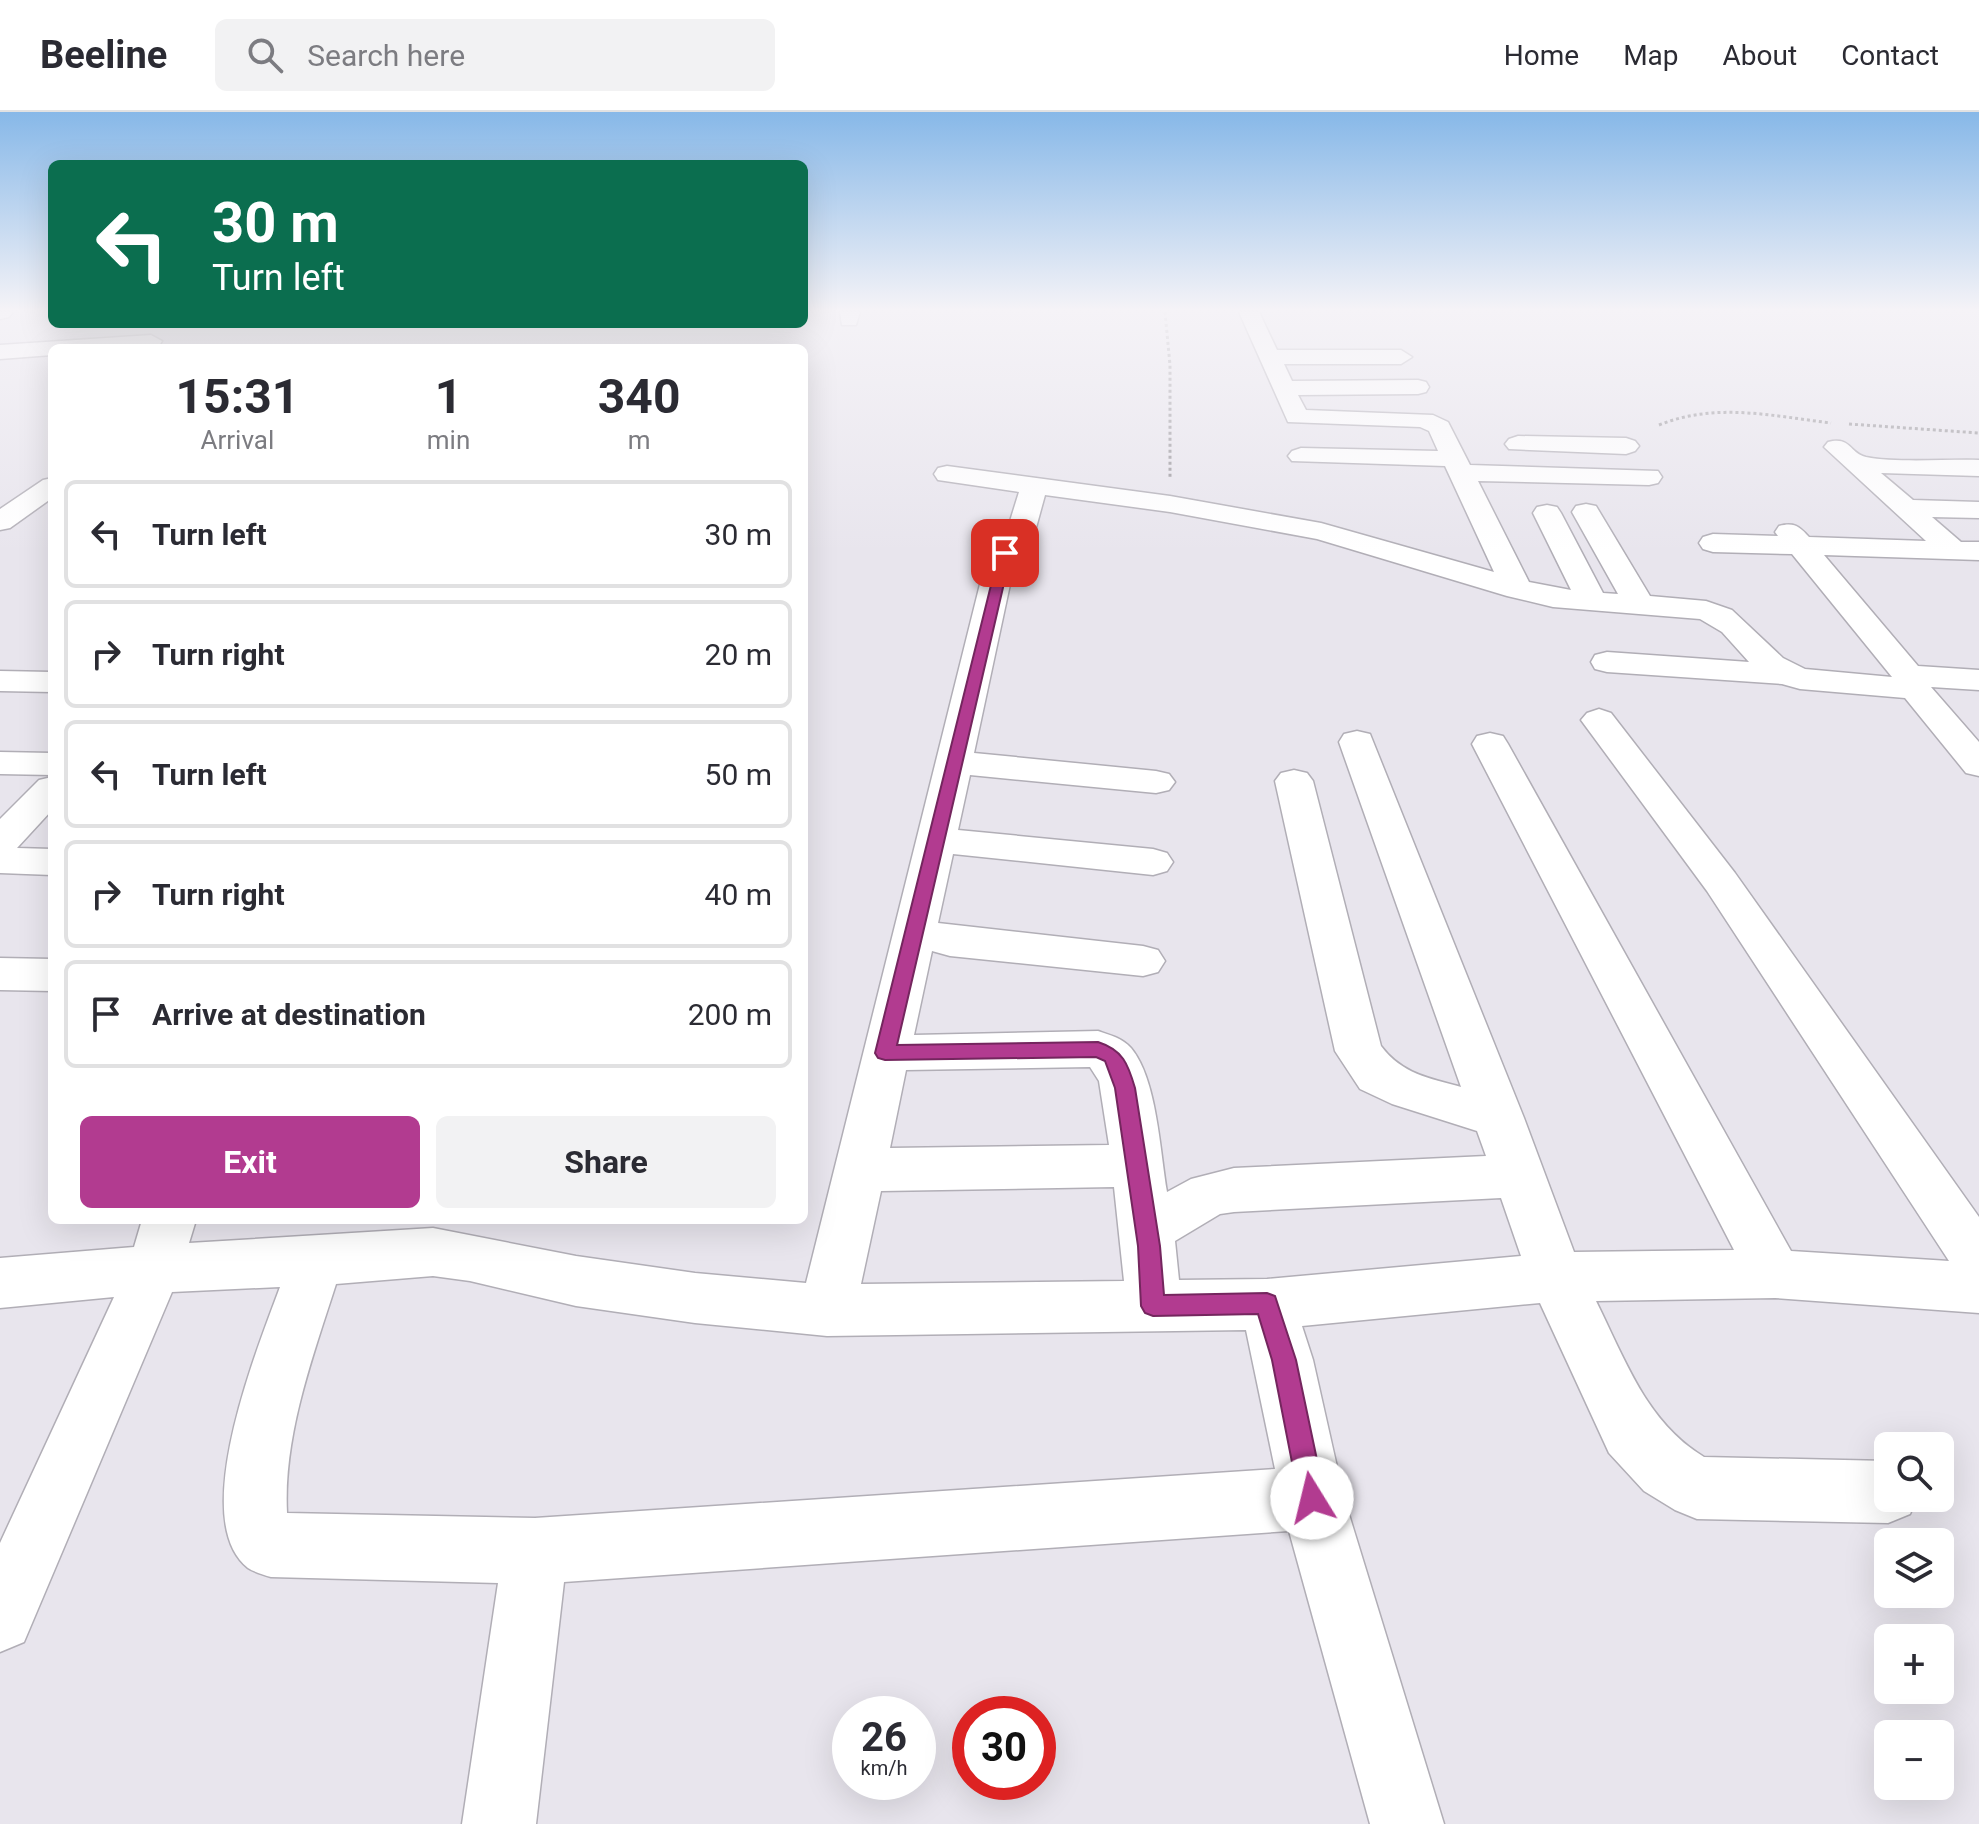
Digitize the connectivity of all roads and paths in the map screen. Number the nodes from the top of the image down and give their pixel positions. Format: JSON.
{"nodes":[{"id":1,"x":1170,"y":392,"type":"edge"},
{"id":2,"x":1286,"y":392,"type":"edge"},
{"id":3,"x":1659,"y":425,"type":"dead end"},
{"id":4,"x":1979,"y":433,"type":"edge"},
{"id":5,"x":1843,"y":440,"type":"junction"},
{"id":6,"x":1626,"y":446,"type":"dead end"},
{"id":7,"x":1301,"y":456,"type":"dead end"},
{"id":8,"x":1455,"y":458,"type":"junction"},
{"id":9,"x":1979,"y":468,"type":"edge"},
{"id":10,"x":947,"y":474,"type":"dead end"},
{"id":11,"x":1649,"y":477,"type":"dead end"},
{"id":12,"x":1034,"y":486,"type":"junction"},
{"id":13,"x":43,"y":492,"type":"edge"},
{"id":14,"x":0,"y":496,"type":"edge"},
{"id":15,"x":1170,"y":504,"type":"junction"},
{"id":16,"x":1905,"y":508,"type":"junction"},
{"id":17,"x":1979,"y":510,"type":"edge"},
{"id":18,"x":1586,"y":512,"type":"dead end"},
{"id":19,"x":1547,"y":513,"type":"dead end"},
{"id":20,"x":0,"y":522,"type":"edge"},
{"id":21,"x":1795,"y":538,"type":"junction"},
{"id":22,"x":1713,"y":543,"type":"dead end"},
{"id":23,"x":1966,"y":551,"type":"edge"},
{"id":24,"x":1518,"y":590,"type":"junction"},
{"id":25,"x":1592,"y":601,"type":"junction"},
{"id":26,"x":1640,"y":605,"type":"junction"},
{"id":27,"x":1607,"y":662,"type":"dead end"},
{"id":28,"x":1782,"y":674,"type":"junction"},
{"id":29,"x":1979,"y":680,"type":"edge"},
{"id":30,"x":0,"y":681,"type":"edge"},
{"id":31,"x":48,"y":682,"type":"edge"},
{"id":32,"x":1912,"y":682,"type":"junction"},
{"id":33,"x":1599,"y":720,"type":"dead end"},
{"id":34,"x":1357,"y":742,"type":"dead end"},
{"id":35,"x":1490,"y":744,"type":"dead end"},
{"id":36,"x":953,"y":762,"type":"junction"},
{"id":37,"x":0,"y":763,"type":"edge"},
{"id":38,"x":48,"y":764,"type":"edge"},
{"id":39,"x":1979,"y":765,"type":"edge"},
{"id":40,"x":1294,"y":781,"type":"dead end"},
{"id":41,"x":1156,"y":782,"type":"dead end"},
{"id":42,"x":48,"y":792,"type":"edge"},
{"id":43,"x":935,"y":840,"type":"junction"},
{"id":44,"x":0,"y":842,"type":"edge"},
{"id":45,"x":0,"y":860,"type":"edge"},
{"id":46,"x":48,"y":862,"type":"edge"},
{"id":47,"x":1153,"y":862,"type":"dead end"},
{"id":48,"x":914,"y":931,"type":"junction"},
{"id":49,"x":1143,"y":961,"type":"dead end"},
{"id":50,"x":0,"y":974,"type":"edge"},
{"id":51,"x":48,"y":975,"type":"edge"},
{"id":52,"x":885,"y":1053,"type":"junction"},
{"id":53,"x":1499,"y":1118,"type":"junction"},
{"id":54,"x":1137,"y":1166,"type":"junction"},
{"id":55,"x":859,"y":1170,"type":"junction"},
{"id":56,"x":1519,"y":1176,"type":"junction"},
{"id":57,"x":1147,"y":1230,"type":"junction"},
{"id":58,"x":162,"y":1244,"type":"edge"},
{"id":59,"x":1979,"y":1261,"type":"edge"},
{"id":60,"x":307,"y":1262,"type":"junction"},
{"id":61,"x":1775,"y":1274,"type":"junction"},
{"id":62,"x":1556,"y":1277,"type":"junction"},
{"id":63,"x":0,"y":1283,"type":"edge"},
{"id":64,"x":1979,"y":1288,"type":"edge"},
{"id":65,"x":1267,"y":1304,"type":"junction"},
{"id":66,"x":1153,"y":1306,"type":"junction"},
{"id":67,"x":827,"y":1310,"type":"junction"},
{"id":68,"x":1874,"y":1492,"type":"edge"},
{"id":69,"x":1312,"y":1498,"type":"junction"},
{"id":70,"x":535,"y":1551,"type":"junction"},
{"id":71,"x":0,"y":1618,"type":"edge"},
{"id":72,"x":499,"y":1824,"type":"edge"},
{"id":73,"x":1407,"y":1824,"type":"edge"}],
"edges":[{"from":1,"to":15,"type":"path"},
{"from":2,"to":8,"type":"street"},
{"from":3,"to":5,"type":"path"},
{"from":4,"to":5,"type":"path"},
{"from":5,"to":9,"type":"street"},
{"from":5,"to":16,"type":"street"},
{"from":6,"to":8,"type":"street"},
{"from":7,"to":8,"type":"street"},
{"from":8,"to":11,"type":"street"},
{"from":8,"to":24,"type":"street"},
{"from":10,"to":12,"type":"street"},
{"from":12,"to":15,"type":"street"},
{"from":12,"to":36,"type":"street"},
{"from":13,"to":14,"type":"street"},
{"from":13,"to":20,"type":"street"},
{"from":15,"to":24,"type":"street"},
{"from":16,"to":17,"type":"street"},
{"from":16,"to":23,"type":"street"},
{"from":18,"to":26,"type":"street"},
{"from":19,"to":25,"type":"street"},
{"from":21,"to":22,"type":"street"},
{"from":21,"to":23,"type":"street"},
{"from":21,"to":32,"type":"street"},
{"from":24,"to":25,"type":"street"},
{"from":25,"to":26,"type":"street"},
{"from":26,"to":28,"type":"street"},
{"from":27,"to":28,"type":"street"},
{"from":28,"to":32,"type":"street"},
{"from":29,"to":32,"type":"street"},
{"from":30,"to":31,"type":"street"},
{"from":32,"to":39,"type":"street"},
{"from":33,"to":59,"type":"street"},
{"from":34,"to":53,"type":"street"},
{"from":35,"to":61,"type":"street"},
{"from":36,"to":41,"type":"street"},
{"from":36,"to":43,"type":"street"},
{"from":37,"to":38,"type":"street"},
{"from":40,"to":53,"type":"street"},
{"from":42,"to":44,"type":"street"},
{"from":43,"to":47,"type":"street"},
{"from":43,"to":48,"type":"street"},
{"from":45,"to":46,"type":"street"},
{"from":48,"to":49,"type":"street"},
{"from":48,"to":52,"type":"street"},
{"from":50,"to":51,"type":"street"},
{"from":52,"to":54,"type":"street"},
{"from":52,"to":55,"type":"street"},
{"from":53,"to":56,"type":"street"},
{"from":54,"to":55,"type":"street"},
{"from":54,"to":57,"type":"street"},
{"from":55,"to":67,"type":"street"},
{"from":56,"to":57,"type":"street"},
{"from":56,"to":62,"type":"street"},
{"from":57,"to":66,"type":"street"},
{"from":58,"to":60,"type":"street"},
{"from":58,"to":63,"type":"street"},
{"from":58,"to":71,"type":"street"},
{"from":60,"to":67,"type":"street"},
{"from":60,"to":70,"type":"street"},
{"from":61,"to":62,"type":"street"},
{"from":61,"to":64,"type":"street"},
{"from":62,"to":65,"type":"street"},
{"from":62,"to":68,"type":"street"},
{"from":65,"to":66,"type":"street"},
{"from":65,"to":69,"type":"street"},
{"from":66,"to":67,"type":"street"},
{"from":69,"to":70,"type":"street"},
{"from":69,"to":73,"type":"street"},
{"from":70,"to":72,"type":"street"}]}
